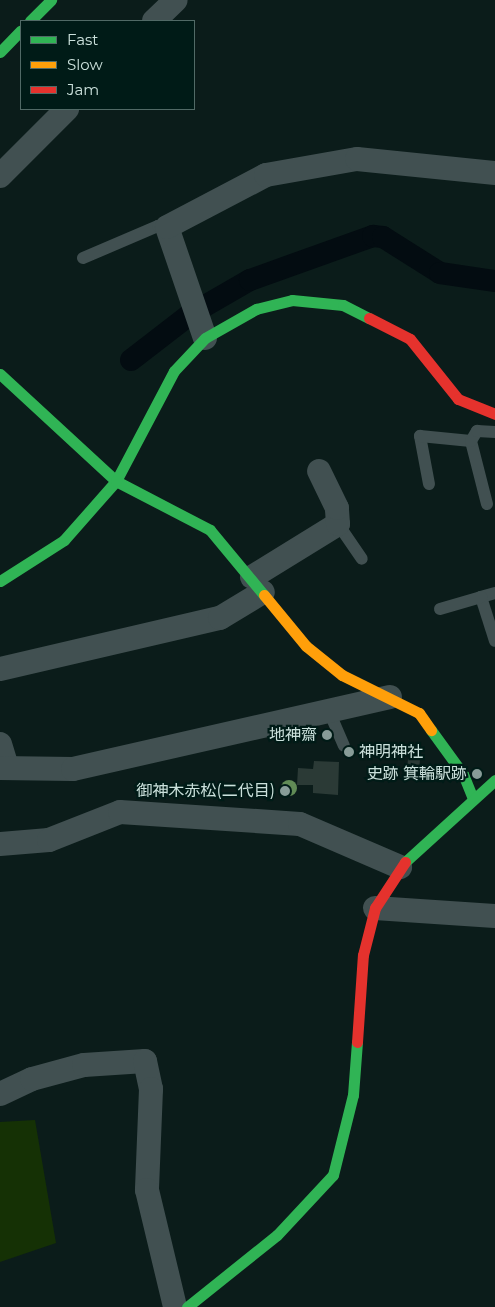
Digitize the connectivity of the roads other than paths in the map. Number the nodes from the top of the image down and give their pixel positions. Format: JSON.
{"nodes":[{"id":1,"x":51,"y":0,"type":"edge"},
{"id":2,"x":176,"y":0,"type":"edge"},
{"id":3,"x":31,"y":20,"type":"edge"},
{"id":4,"x":155,"y":20,"type":"edge"},
{"id":5,"x":20,"y":31,"type":"edge"},
{"id":6,"x":0,"y":52,"type":"edge"},
{"id":7,"x":66,"y":110,"type":"edge"},
{"id":8,"x":495,"y":173,"type":"edge"},
{"id":9,"x":0,"y":176,"type":"edge"},
{"id":10,"x":167,"y":227,"type":"junction"},
{"id":11,"x":83,"y":258,"type":"dead end"},
{"id":12,"x":204,"y":338,"type":"junction"},
{"id":13,"x":0,"y":374,"type":"edge"},
{"id":14,"x":495,"y":414,"type":"edge"},
{"id":15,"x":495,"y":432,"type":"edge"},
{"id":16,"x":471,"y":441,"type":"junction"},
{"id":17,"x":318,"y":471,"type":"dead end"},
{"id":18,"x":116,"y":481,"type":"junction"},
{"id":19,"x":429,"y":484,"type":"dead end"},
{"id":20,"x":487,"y":504,"type":"dead end"},
{"id":21,"x":338,"y":524,"type":"junction"},
{"id":22,"x":362,"y":560,"type":"dead end"},
{"id":23,"x":3,"y":573,"type":"edge"},
{"id":24,"x":258,"y":585,"type":"junction"},
{"id":25,"x":495,"y":593,"type":"edge"},
{"id":26,"x":481,"y":597,"type":"junction"},
{"id":27,"x":440,"y":609,"type":"dead end"},
{"id":28,"x":495,"y":641,"type":"edge"},
{"id":29,"x":0,"y":669,"type":"edge"},
{"id":30,"x":390,"y":697,"type":"junction"},
{"id":31,"x":328,"y":709,"type":"junction"},
{"id":32,"x":0,"y":744,"type":"edge"},
{"id":33,"x":344,"y":746,"type":"dead end"},
{"id":34,"x":3,"y":767,"type":"edge"},
{"id":35,"x":495,"y":780,"type":"edge"},
{"id":36,"x":473,"y":800,"type":"junction"},
{"id":37,"x":0,"y":844,"type":"edge"},
{"id":38,"x":400,"y":867,"type":"junction"},
{"id":39,"x":375,"y":908,"type":"junction"},
{"id":40,"x":495,"y":916,"type":"edge"},
{"id":41,"x":0,"y":1094,"type":"edge"},
{"id":42,"x":175,"y":1307,"type":"edge"},
{"id":43,"x":187,"y":1307,"type":"edge"}],
"edges":[{"from":1,"to":3,"type":"main road"},
{"from":2,"to":4,"type":"street"},
{"from":5,"to":6,"type":"main road"},
{"from":7,"to":9,"type":"street"},
{"from":8,"to":10,"type":"street"},
{"from":10,"to":11,"type":"lane"},
{"from":10,"to":12,"type":"street"},
{"from":12,"to":14,"type":"main road"},
{"from":12,"to":18,"type":"main road"},
{"from":13,"to":18,"type":"main road"},
{"from":15,"to":16,"type":"lane"},
{"from":16,"to":19,"type":"lane"},
{"from":16,"to":20,"type":"lane"},
{"from":17,"to":21,"type":"street"},
{"from":18,"to":23,"type":"main road"},
{"from":18,"to":24,"type":"main road"},
{"from":21,"to":22,"type":"lane"},
{"from":21,"to":24,"type":"street"},
{"from":24,"to":29,"type":"street"},
{"from":24,"to":30,"type":"main road"},
{"from":25,"to":26,"type":"lane"},
{"from":26,"to":27,"type":"lane"},
{"from":26,"to":28,"type":"lane"},
{"from":30,"to":31,"type":"street"},
{"from":30,"to":36,"type":"main road"},
{"from":31,"to":33,"type":"lane"},
{"from":31,"to":34,"type":"street"},
{"from":32,"to":34,"type":"street"},
{"from":35,"to":36,"type":"main road"},
{"from":36,"to":38,"type":"main road"},
{"from":37,"to":38,"type":"street"},
{"from":38,"to":39,"type":"main road"},
{"from":39,"to":40,"type":"street"},
{"from":39,"to":43,"type":"main road"},
{"from":41,"to":42,"type":"street"}]}
